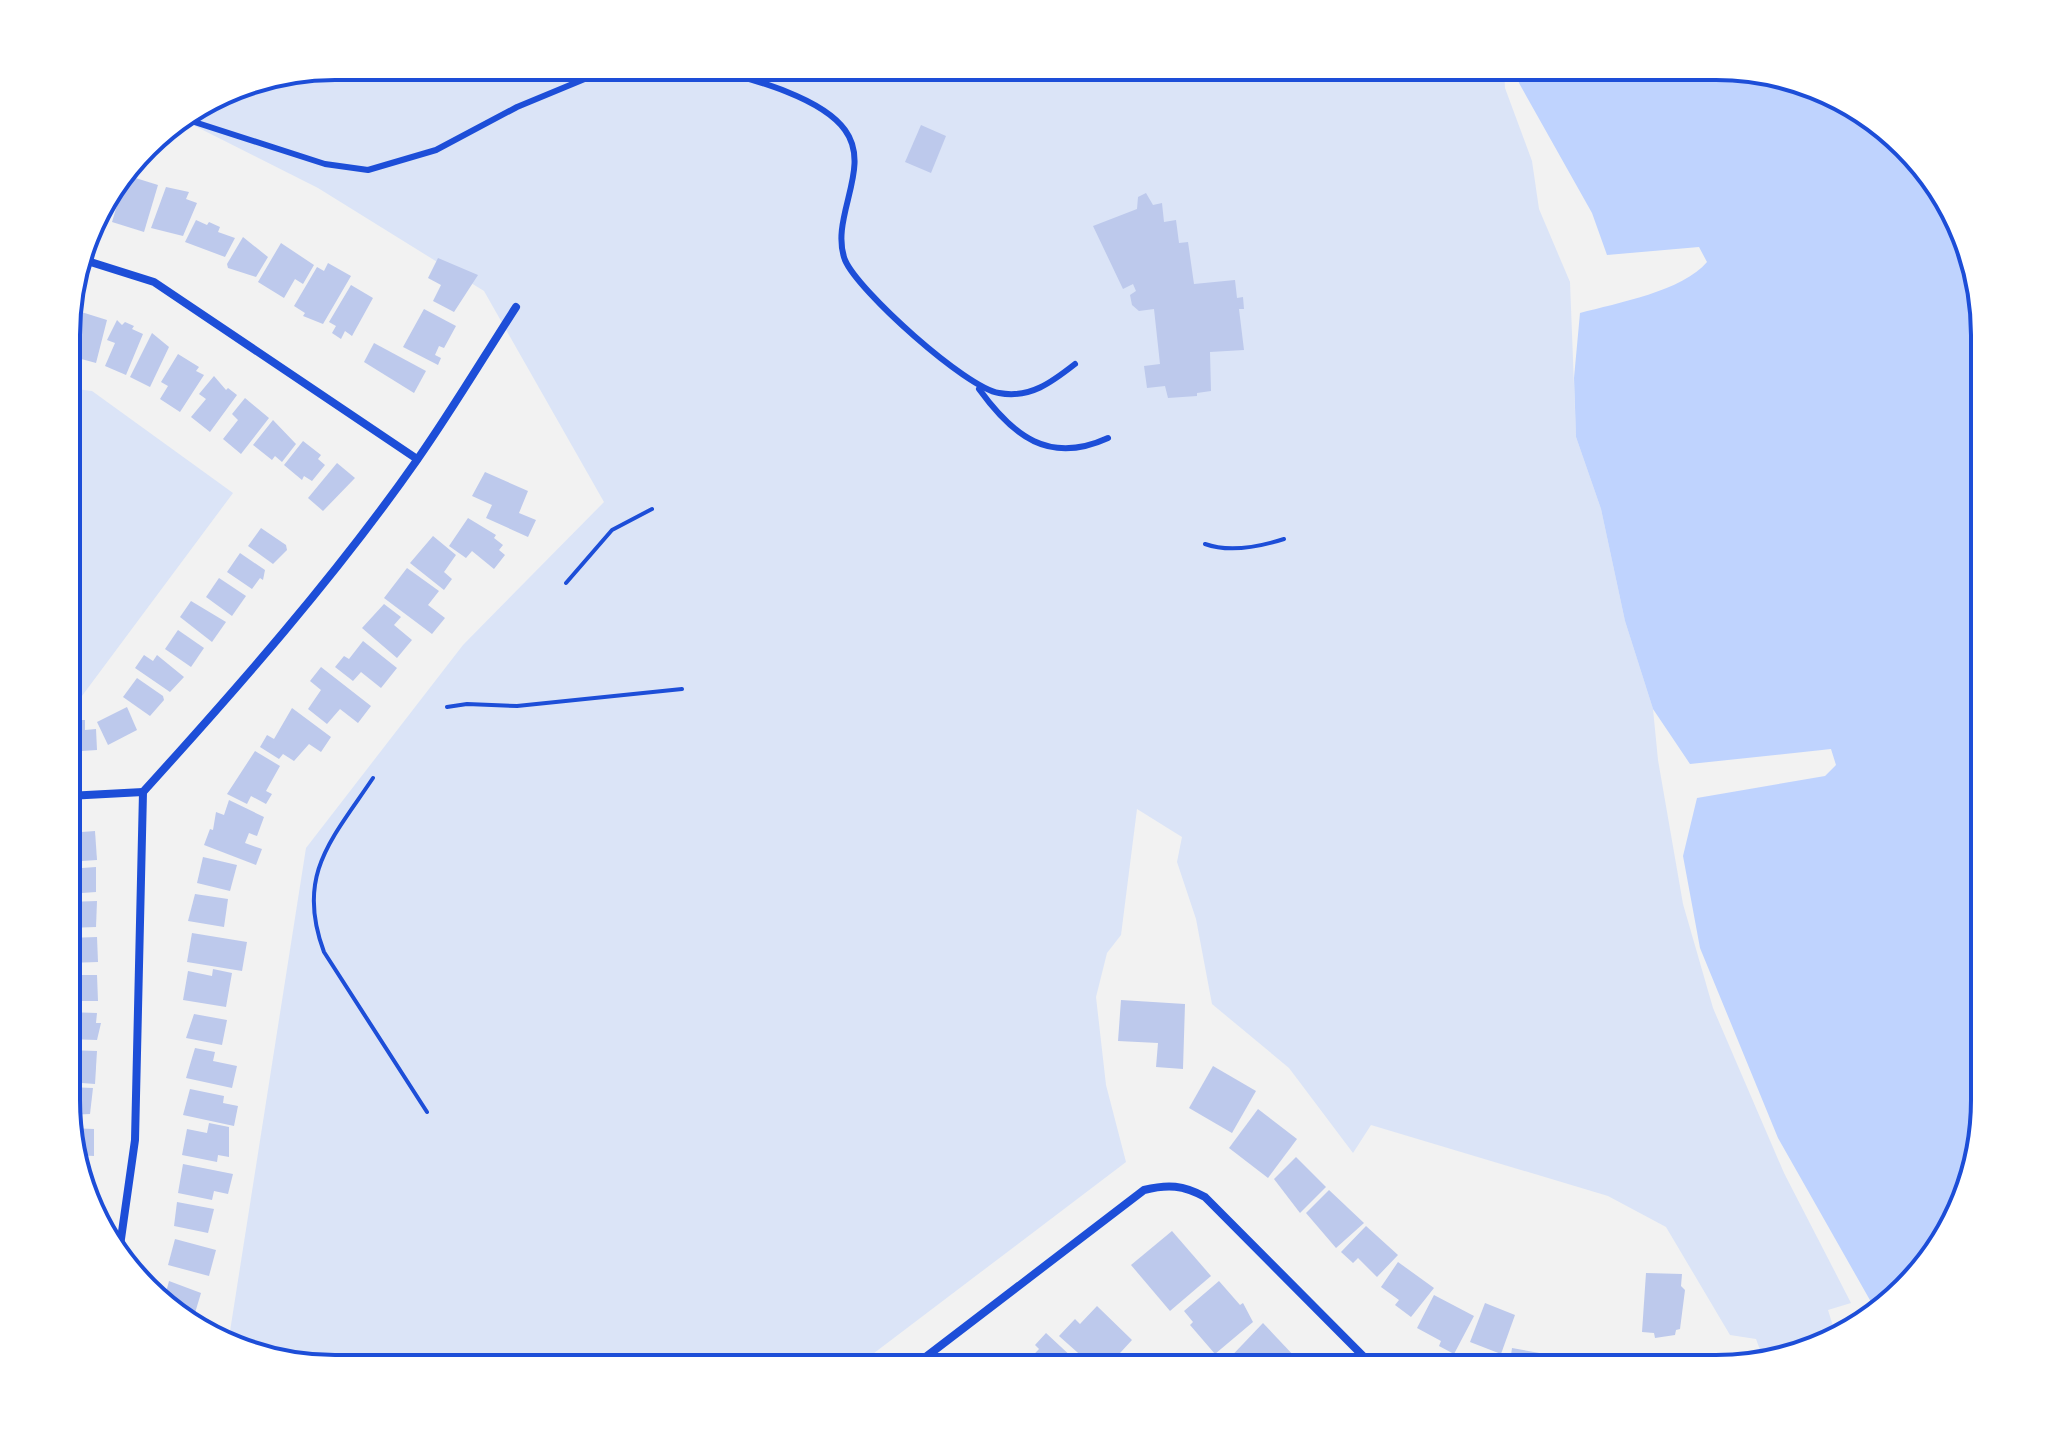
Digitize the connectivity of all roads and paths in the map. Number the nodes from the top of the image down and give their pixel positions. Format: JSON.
{"nodes":[{"id":1,"x":580,"y":81,"type":"edge"},
{"id":2,"x":750,"y":81,"type":"edge"},
{"id":3,"x":195,"y":122,"type":"edge"},
{"id":4,"x":91,"y":262,"type":"edge"},
{"id":5,"x":516,"y":307,"type":"dead end"},
{"id":6,"x":1075,"y":364,"type":"dead end"},
{"id":7,"x":979,"y":389,"type":"junction"},
{"id":8,"x":1108,"y":438,"type":"dead end"},
{"id":9,"x":417,"y":459,"type":"junction"},
{"id":10,"x":652,"y":509,"type":"dead end"},
{"id":11,"x":1284,"y":539,"type":"dead end"},
{"id":12,"x":1205,"y":544,"type":"dead end"},
{"id":13,"x":566,"y":583,"type":"dead end"},
{"id":14,"x":682,"y":689,"type":"dead end"},
{"id":15,"x":447,"y":707,"type":"dead end"},
{"id":16,"x":373,"y":778,"type":"dead end"},
{"id":17,"x":143,"y":792,"type":"junction"},
{"id":18,"x":81,"y":795,"type":"edge"},
{"id":19,"x":427,"y":1112,"type":"dead end"},
{"id":20,"x":121,"y":1239,"type":"edge"},
{"id":21,"x":929,"y":1354,"type":"edge"},
{"id":22,"x":1362,"y":1355,"type":"edge"}],
"edges":[{"from":1,"to":3,"type":"lane"},
{"from":2,"to":7,"type":"lane"},
{"from":4,"to":9,"type":"street"},
{"from":5,"to":9,"type":"street"},
{"from":6,"to":7,"type":"lane"},
{"from":7,"to":8,"type":"lane"},
{"from":9,"to":17,"type":"street"},
{"from":10,"to":13,"type":"path"},
{"from":11,"to":12,"type":"path"},
{"from":14,"to":15,"type":"path"},
{"from":16,"to":19,"type":"path"},
{"from":17,"to":18,"type":"street"},
{"from":17,"to":20,"type":"street"},
{"from":21,"to":22,"type":"street"}]}
